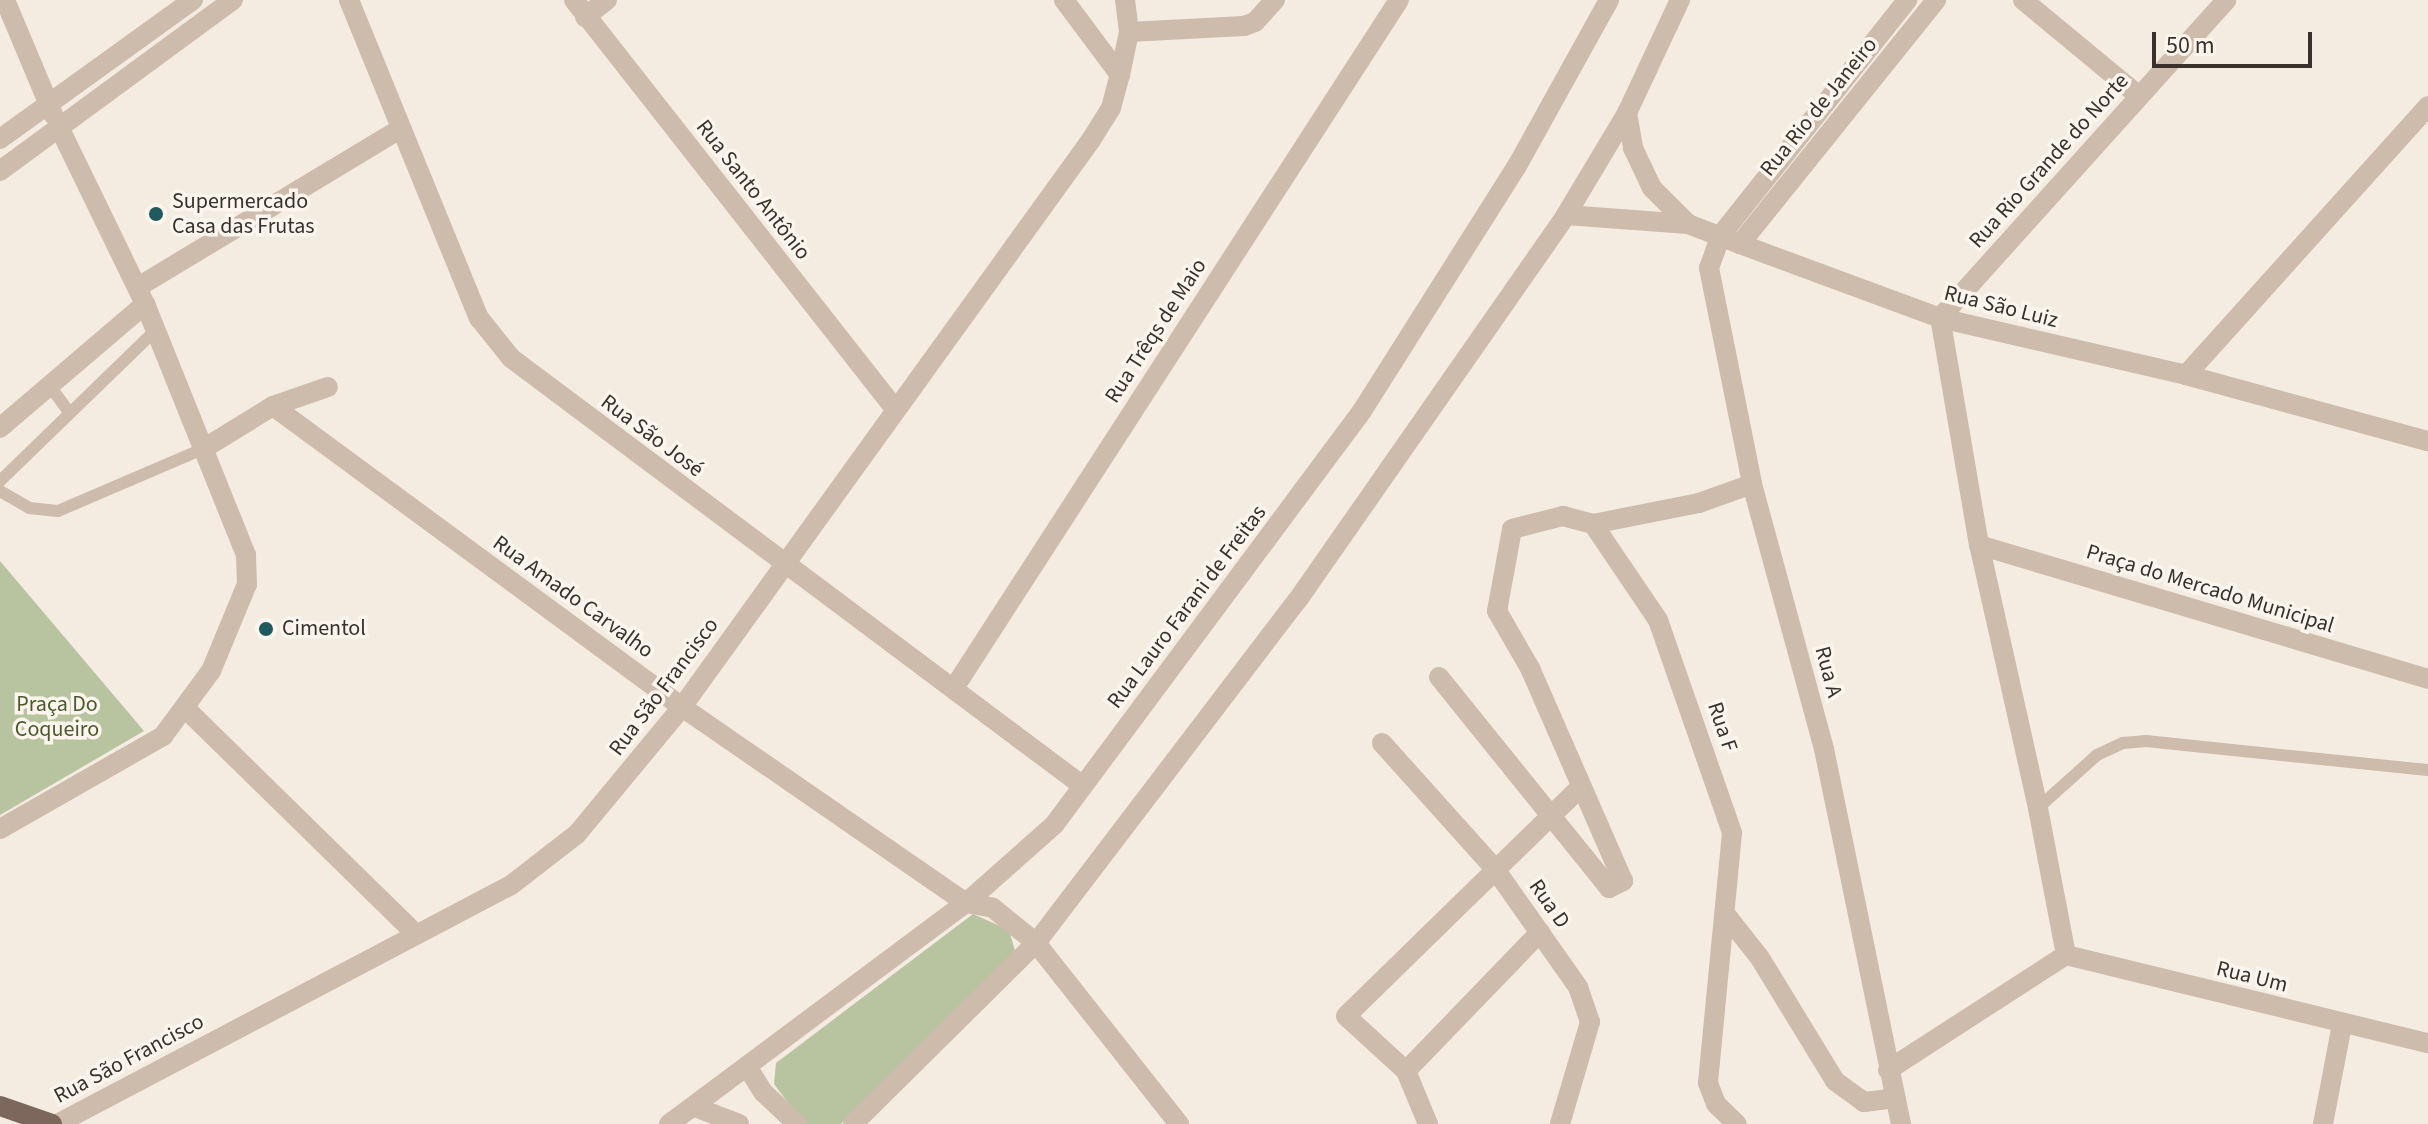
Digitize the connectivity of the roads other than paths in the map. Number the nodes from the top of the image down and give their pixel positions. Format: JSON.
{"nodes":[{"id":1,"x":5,"y":0,"type":"edge"},
{"id":2,"x":193,"y":0,"type":"edge"},
{"id":3,"x":233,"y":0,"type":"edge"},
{"id":4,"x":349,"y":0,"type":"edge"},
{"id":5,"x":607,"y":0,"type":"edge"},
{"id":6,"x":1125,"y":0,"type":"edge"},
{"id":7,"x":1275,"y":0,"type":"edge"},
{"id":8,"x":1399,"y":0,"type":"edge"},
{"id":9,"x":1609,"y":0,"type":"edge"},
{"id":10,"x":1680,"y":0,"type":"edge"},
{"id":11,"x":1907,"y":0,"type":"edge"},
{"id":12,"x":1936,"y":0,"type":"edge"},
{"id":13,"x":2023,"y":0,"type":"edge"},
{"id":14,"x":2226,"y":0,"type":"edge"},
{"id":15,"x":1071,"y":3,"type":"edge"},
{"id":16,"x":579,"y":8,"type":"edge"},
{"id":17,"x":1129,"y":32,"type":"junction"},
{"id":18,"x":1120,"y":75,"type":"junction"},
{"id":19,"x":2139,"y":96,"type":"junction"},
{"id":20,"x":48,"y":103,"type":"junction"},
{"id":21,"x":2428,"y":106,"type":"edge"},
{"id":22,"x":1627,"y":113,"type":"junction"},
{"id":23,"x":59,"y":127,"type":"junction"},
{"id":24,"x":398,"y":130,"type":"junction"},
{"id":25,"x":0,"y":139,"type":"edge"},
{"id":26,"x":0,"y":171,"type":"edge"},
{"id":27,"x":1566,"y":215,"type":"junction"},
{"id":28,"x":1688,"y":224,"type":"junction"},
{"id":29,"x":1721,"y":235,"type":"junction"},
{"id":30,"x":1740,"y":244,"type":"junction"},
{"id":31,"x":142,"y":296,"type":"junction"},
{"id":32,"x":1940,"y":318,"type":"junction"},
{"id":33,"x":155,"y":331,"type":"junction"},
{"id":34,"x":2186,"y":375,"type":"junction"},
{"id":35,"x":50,"y":386,"type":"junction"},
{"id":36,"x":328,"y":387,"type":"dead end"},
{"id":37,"x":273,"y":406,"type":"junction"},
{"id":38,"x":895,"y":409,"type":"junction"},
{"id":39,"x":69,"y":412,"type":"junction"},
{"id":40,"x":0,"y":428,"type":"edge"},
{"id":41,"x":2428,"y":441,"type":"edge"},
{"id":42,"x":203,"y":449,"type":"junction"},
{"id":43,"x":0,"y":481,"type":"edge"},
{"id":44,"x":1752,"y":484,"type":"junction"},
{"id":45,"x":0,"y":491,"type":"edge"},
{"id":46,"x":1593,"y":524,"type":"junction"},
{"id":47,"x":1979,"y":545,"type":"junction"},
{"id":48,"x":785,"y":564,"type":"junction"},
{"id":49,"x":1439,"y":677,"type":"dead end"},
{"id":50,"x":2428,"y":679,"type":"edge"},
{"id":51,"x":954,"y":688,"type":"junction"},
{"id":52,"x":682,"y":707,"type":"junction"},
{"id":53,"x":186,"y":709,"type":"junction"},
{"id":54,"x":1382,"y":743,"type":"dead end"},
{"id":55,"x":2428,"y":770,"type":"edge"},
{"id":56,"x":1083,"y":786,"type":"junction"},
{"id":57,"x":1579,"y":789,"type":"junction"},
{"id":58,"x":2038,"y":808,"type":"junction"},
{"id":59,"x":1554,"y":814,"type":"junction"},
{"id":60,"x":0,"y":829,"type":"edge"},
{"id":61,"x":1495,"y":869,"type":"junction"},
{"id":62,"x":966,"y":903,"type":"junction"},
{"id":63,"x":1726,"y":915,"type":"junction"},
{"id":64,"x":1540,"y":932,"type":"junction"},
{"id":65,"x":415,"y":933,"type":"junction"},
{"id":66,"x":1036,"y":943,"type":"junction"},
{"id":67,"x":2066,"y":955,"type":"junction"},
{"id":68,"x":2342,"y":1024,"type":"junction"},
{"id":69,"x":2428,"y":1043,"type":"edge"},
{"id":70,"x":748,"y":1068,"type":"junction"},
{"id":71,"x":1888,"y":1070,"type":"junction"},
{"id":72,"x":1406,"y":1071,"type":"junction"},
{"id":73,"x":1896,"y":1098,"type":"junction"},
{"id":74,"x":0,"y":1106,"type":"edge"},
{"id":75,"x":695,"y":1107,"type":"junction"},
{"id":76,"x":54,"y":1124,"type":"edge"},
{"id":77,"x":669,"y":1124,"type":"edge"},
{"id":78,"x":739,"y":1124,"type":"edge"},
{"id":79,"x":797,"y":1124,"type":"edge"},
{"id":80,"x":853,"y":1124,"type":"edge"},
{"id":81,"x":1179,"y":1124,"type":"edge"},
{"id":82,"x":1428,"y":1124,"type":"edge"},
{"id":83,"x":1560,"y":1124,"type":"edge"},
{"id":84,"x":1737,"y":1124,"type":"edge"},
{"id":85,"x":1901,"y":1124,"type":"edge"},
{"id":86,"x":2323,"y":1124,"type":"edge"}],
"edges":[{"from":1,"to":20,"type":"street"},
{"from":2,"to":20,"type":"street"},
{"from":3,"to":23,"type":"street"},
{"from":4,"to":24,"type":"street","name":"Rua São José"},
{"from":5,"to":16,"type":"street"},
{"from":6,"to":17,"type":"street"},
{"from":7,"to":17,"type":"street"},
{"from":8,"to":51,"type":"street","name":"Rua Trêqs de Maio"},
{"from":9,"to":56,"type":"street","name":"Rua Lauro Farani de Freitas"},
{"from":10,"to":22,"type":"street"},
{"from":11,"to":29,"type":"street","name":"Rua Rio de Janeiro"},
{"from":12,"to":30,"type":"street","name":"Rua Rio de Janeiro"},
{"from":13,"to":19,"type":"street"},
{"from":14,"to":19,"type":"street","name":"Rua Rio Grande do Norte"},
{"from":15,"to":18,"type":"street"},
{"from":16,"to":38,"type":"street","name":"Rua Santo Antônio"},
{"from":17,"to":18,"type":"street"},
{"from":18,"to":38,"type":"street","name":"Rua São Francisco"},
{"from":19,"to":32,"type":"street","name":"Rua Rio Grande do Norte"},
{"from":20,"to":23,"type":"street"},
{"from":20,"to":25,"type":"street"},
{"from":21,"to":34,"type":"street"},
{"from":22,"to":27,"type":"street"},
{"from":22,"to":28,"type":"street"},
{"from":23,"to":26,"type":"street"},
{"from":23,"to":31,"type":"street"},
{"from":24,"to":31,"type":"street"},
{"from":24,"to":48,"type":"street","name":"Rua São José"},
{"from":27,"to":28,"type":"street","name":"Rua São Luiz"},
{"from":27,"to":66,"type":"street"},
{"from":28,"to":29,"type":"street","name":"Rua São Luiz"},
{"from":29,"to":30,"type":"street","name":"Rua São Luiz"},
{"from":29,"to":44,"type":"street","name":"Rua A"},
{"from":30,"to":32,"type":"street","name":"Rua São Luiz"},
{"from":31,"to":33,"type":"street"},
{"from":31,"to":35,"type":"street"},
{"from":32,"to":34,"type":"street","name":"Rua São Luiz"},
{"from":32,"to":47,"type":"street"},
{"from":33,"to":39,"type":"lane"},
{"from":33,"to":42,"type":"street"},
{"from":34,"to":41,"type":"street","name":"Rua São Luiz"},
{"from":35,"to":39,"type":"lane"},
{"from":35,"to":40,"type":"street"},
{"from":36,"to":37,"type":"street"},
{"from":37,"to":42,"type":"street"},
{"from":37,"to":52,"type":"street","name":"Rua Amado Carvalho"},
{"from":38,"to":48,"type":"street","name":"Rua São Francisco"},
{"from":39,"to":43,"type":"lane"},
{"from":42,"to":45,"type":"lane"},
{"from":42,"to":53,"type":"street"},
{"from":44,"to":46,"type":"street"},
{"from":44,"to":71,"type":"street","name":"Rua A"},
{"from":46,"to":57,"type":"street"},
{"from":46,"to":63,"type":"street","name":"Rua F"},
{"from":47,"to":50,"type":"street","name":"Praça do Mercado Municipal"},
{"from":47,"to":58,"type":"street"},
{"from":48,"to":51,"type":"street","name":"Rua São José"},
{"from":48,"to":52,"type":"street","name":"Rua São Francisco"},
{"from":49,"to":59,"type":"street"},
{"from":51,"to":56,"type":"street","name":"Rua São José"},
{"from":52,"to":62,"type":"street","name":"Rua Amado Carvalho"},
{"from":52,"to":65,"type":"street","name":"Rua São Francisco"},
{"from":53,"to":60,"type":"street"},
{"from":53,"to":65,"type":"street"},
{"from":54,"to":61,"type":"street","name":"Rua D"},
{"from":55,"to":58,"type":"lane"},
{"from":56,"to":62,"type":"street","name":"Rua Lauro Farani de Freitas"},
{"from":57,"to":59,"type":"street"},
{"from":57,"to":59,"type":"street"},
{"from":58,"to":67,"type":"street"},
{"from":59,"to":61,"type":"street"},
{"from":61,"to":64,"type":"street","name":"Rua D"},
{"from":61,"to":72,"type":"street"},
{"from":62,"to":66,"type":"street","name":"Rua Amado Carvalho"},
{"from":62,"to":70,"type":"street","name":"Rua Lauro Farani de Freitas"},
{"from":63,"to":73,"type":"street"},
{"from":63,"to":84,"type":"street","name":"Rua F"},
{"from":64,"to":72,"type":"street"},
{"from":64,"to":83,"type":"street","name":"Rua D"},
{"from":65,"to":76,"type":"street","name":"Rua São Francisco"},
{"from":66,"to":80,"type":"street"},
{"from":66,"to":81,"type":"street","name":"Rua Amado Carvalho"},
{"from":67,"to":68,"type":"street","name":"Rua Um"},
{"from":67,"to":71,"type":"street"},
{"from":68,"to":69,"type":"street","name":"Rua Um"},
{"from":68,"to":86,"type":"street"},
{"from":70,"to":75,"type":"street","name":"Rua Lauro Farani de Freitas"},
{"from":70,"to":79,"type":"street"},
{"from":71,"to":73,"type":"street","name":"Rua A"},
{"from":72,"to":82,"type":"street"},
{"from":73,"to":85,"type":"street","name":"Rua A"},
{"from":74,"to":76,"type":"main road"},
{"from":75,"to":77,"type":"street","name":"Rua Lauro Farani de Freitas"},
{"from":75,"to":78,"type":"street"}]}
